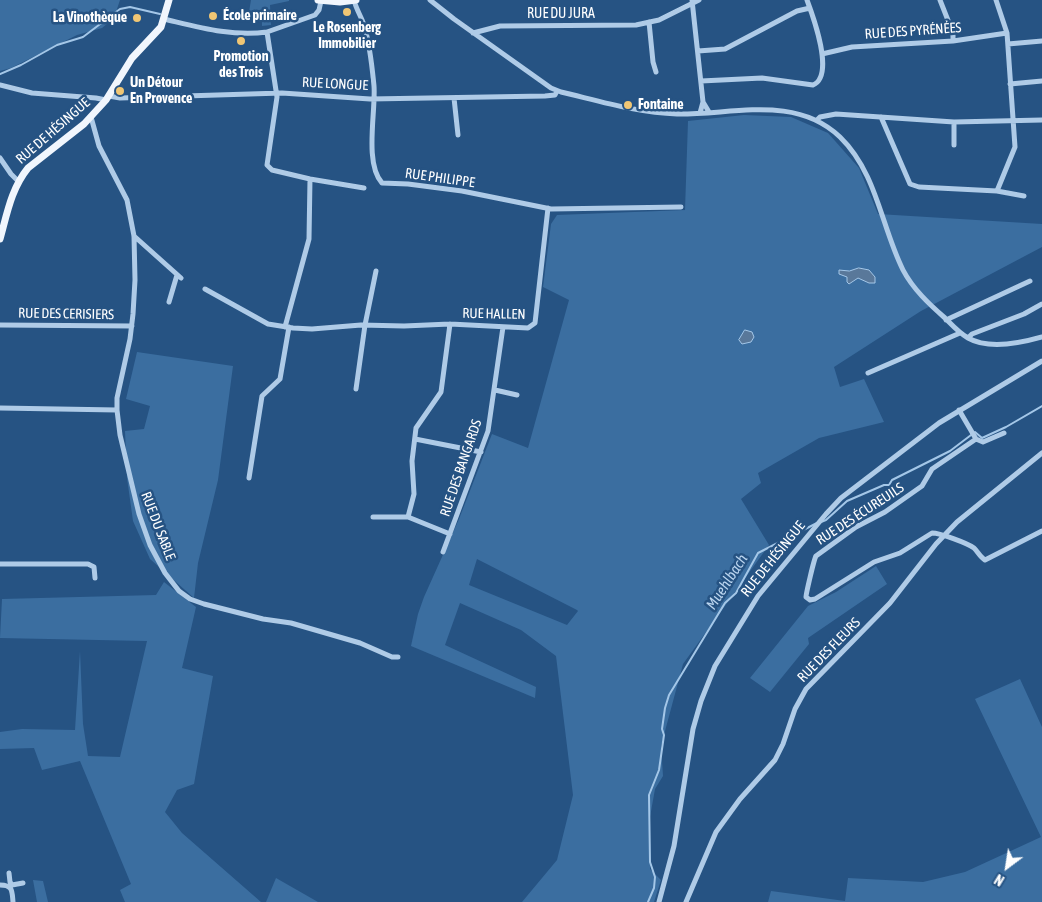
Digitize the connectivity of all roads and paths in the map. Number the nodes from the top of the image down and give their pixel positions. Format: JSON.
{"nodes":[{"id":1,"x":169,"y":0,"type":"edge"},
{"id":2,"x":319,"y":0,"type":"edge"},
{"id":3,"x":355,"y":0,"type":"edge"},
{"id":4,"x":430,"y":0,"type":"edge"},
{"id":5,"x":699,"y":0,"type":"edge"},
{"id":6,"x":807,"y":0,"type":"edge"},
{"id":7,"x":940,"y":0,"type":"edge"},
{"id":8,"x":996,"y":0,"type":"edge"},
{"id":9,"x":692,"y":2,"type":"edge"},
{"id":10,"x":810,"y":8,"type":"junction"},
{"id":11,"x":164,"y":19,"type":"junction"},
{"id":12,"x":649,"y":22,"type":"junction"},
{"id":13,"x":267,"y":32,"type":"junction"},
{"id":14,"x":474,"y":33,"type":"junction"},
{"id":15,"x":1007,"y":33,"type":"junction"},
{"id":16,"x":953,"y":41,"type":"junction"},
{"id":17,"x":1042,"y":41,"type":"edge"},
{"id":18,"x":1008,"y":44,"type":"junction"},
{"id":19,"x":698,"y":51,"type":"junction"},
{"id":20,"x":822,"y":54,"type":"junction"},
{"id":21,"x":656,"y":72,"type":"dead end"},
{"id":22,"x":701,"y":81,"type":"junction"},
{"id":23,"x":1042,"y":81,"type":"edge"},
{"id":24,"x":1010,"y":84,"type":"junction"},
{"id":25,"x":0,"y":85,"type":"edge"},
{"id":26,"x":557,"y":91,"type":"junction"},
{"id":27,"x":276,"y":93,"type":"junction"},
{"id":28,"x":108,"y":98,"type":"junction"},
{"id":29,"x":373,"y":98,"type":"junction"},
{"id":30,"x":454,"y":98,"type":"junction"},
{"id":31,"x":703,"y":102,"type":"junction"},
{"id":32,"x":709,"y":112,"type":"junction"},
{"id":33,"x":700,"y":113,"type":"junction"},
{"id":34,"x":836,"y":114,"type":"junction"},
{"id":35,"x":91,"y":117,"type":"junction"},
{"id":36,"x":881,"y":118,"type":"junction"},
{"id":37,"x":817,"y":120,"type":"junction"},
{"id":38,"x":1014,"y":120,"type":"junction"},
{"id":39,"x":1042,"y":120,"type":"edge"},
{"id":40,"x":954,"y":122,"type":"junction"},
{"id":41,"x":824,"y":125,"type":"junction"},
{"id":42,"x":458,"y":135,"type":"dead end"},
{"id":43,"x":954,"y":146,"type":"dead end"},
{"id":44,"x":0,"y":158,"type":"edge"},
{"id":45,"x":310,"y":179,"type":"junction"},
{"id":46,"x":18,"y":181,"type":"junction"},
{"id":47,"x":364,"y":188,"type":"dead end"},
{"id":48,"x":997,"y":191,"type":"junction"},
{"id":49,"x":1024,"y":196,"type":"dead end"},
{"id":50,"x":681,"y":207,"type":"dead end"},
{"id":51,"x":548,"y":208,"type":"junction"},
{"id":52,"x":134,"y":236,"type":"junction"},
{"id":53,"x":0,"y":240,"type":"edge"},
{"id":54,"x":376,"y":271,"type":"dead end"},
{"id":55,"x":1030,"y":281,"type":"dead end"},
{"id":56,"x":205,"y":289,"type":"dead end"},
{"id":57,"x":169,"y":302,"type":"dead end"},
{"id":58,"x":1042,"y":304,"type":"edge"},
{"id":59,"x":946,"y":320,"type":"junction"},
{"id":60,"x":450,"y":324,"type":"junction"},
{"id":61,"x":0,"y":325,"type":"edge"},
{"id":62,"x":365,"y":325,"type":"junction"},
{"id":63,"x":132,"y":326,"type":"junction"},
{"id":64,"x":287,"y":327,"type":"junction"},
{"id":65,"x":503,"y":327,"type":"junction"},
{"id":66,"x":960,"y":332,"type":"junction"},
{"id":67,"x":1042,"y":336,"type":"edge"},
{"id":68,"x":968,"y":338,"type":"junction"},
{"id":69,"x":1042,"y":361,"type":"edge"},
{"id":70,"x":868,"y":373,"type":"dead end"},
{"id":71,"x":356,"y":389,"type":"dead end"},
{"id":72,"x":495,"y":390,"type":"junction"},
{"id":73,"x":517,"y":395,"type":"dead end"},
{"id":74,"x":0,"y":408,"type":"edge"},
{"id":75,"x":117,"y":410,"type":"junction"},
{"id":76,"x":959,"y":410,"type":"junction"},
{"id":77,"x":1004,"y":433,"type":"dead end"},
{"id":78,"x":976,"y":438,"type":"junction"},
{"id":79,"x":415,"y":439,"type":"junction"},
{"id":80,"x":481,"y":452,"type":"junction"},
{"id":81,"x":1042,"y":453,"type":"edge"},
{"id":82,"x":248,"y":478,"type":"dead end"},
{"id":83,"x":373,"y":517,"type":"dead end"},
{"id":84,"x":408,"y":517,"type":"junction"},
{"id":85,"x":1042,"y":531,"type":"edge"},
{"id":86,"x":450,"y":534,"type":"junction"},
{"id":87,"x":943,"y":536,"type":"junction"},
{"id":88,"x":443,"y":552,"type":"dead end"},
{"id":89,"x":0,"y":564,"type":"edge"},
{"id":90,"x":95,"y":578,"type":"dead end"},
{"id":91,"x":398,"y":657,"type":"dead end"},
{"id":92,"x":9,"y":872,"type":"dead end"},
{"id":93,"x":23,"y":883,"type":"dead end"},
{"id":94,"x":0,"y":885,"type":"edge"},
{"id":95,"x":11,"y":886,"type":"junction"},
{"id":96,"x":13,"y":902,"type":"edge"},
{"id":97,"x":659,"y":902,"type":"edge"},
{"id":98,"x":686,"y":902,"type":"edge"}],
"edges":[{"from":1,"to":11,"type":"main road","name":"RUE DE HÉSINGUE"},
{"from":2,"to":3,"type":"main road"},
{"from":2,"to":13,"type":"street"},
{"from":3,"to":29,"type":"street","name":"RUE PHILIPPE"},
{"from":4,"to":14,"type":"street"},
{"from":5,"to":9,"type":"street","name":"RUE DU JURA"},
{"from":6,"to":10,"type":"street"},
{"from":7,"to":16,"type":"street"},
{"from":8,"to":15,"type":"street"},
{"from":9,"to":12,"type":"street","name":"RUE DU JURA"},
{"from":9,"to":19,"type":"street"},
{"from":10,"to":19,"type":"street"},
{"from":10,"to":20,"type":"street"},
{"from":11,"to":13,"type":"street"},
{"from":11,"to":28,"type":"main road","name":"RUE DE HÉSINGUE"},
{"from":12,"to":14,"type":"street","name":"RUE DU JURA"},
{"from":12,"to":21,"type":"street"},
{"from":13,"to":27,"type":"street"},
{"from":14,"to":26,"type":"street"},
{"from":15,"to":16,"type":"street","name":"RUE DES PYRÉNÉES"},
{"from":15,"to":18,"type":"street"},
{"from":16,"to":20,"type":"street","name":"RUE DES PYRÉNÉES"},
{"from":17,"to":18,"type":"street"},
{"from":18,"to":24,"type":"street"},
{"from":19,"to":22,"type":"street"},
{"from":20,"to":22,"type":"street"},
{"from":22,"to":31,"type":"street"},
{"from":23,"to":24,"type":"street"},
{"from":24,"to":38,"type":"street"},
{"from":25,"to":28,"type":"street","name":"RUE LONGUE"},
{"from":26,"to":30,"type":"street","name":"RUE LONGUE"},
{"from":26,"to":33,"type":"street"},
{"from":27,"to":28,"type":"street","name":"RUE LONGUE"},
{"from":27,"to":29,"type":"street","name":"RUE LONGUE"},
{"from":27,"to":45,"type":"street"},
{"from":28,"to":35,"type":"main road","name":"RUE DE HÉSINGUE"},
{"from":29,"to":30,"type":"street","name":"RUE LONGUE"},
{"from":29,"to":51,"type":"street","name":"RUE PHILIPPE"},
{"from":30,"to":42,"type":"street"},
{"from":31,"to":32,"type":"street"},
{"from":31,"to":33,"type":"street"},
{"from":32,"to":33,"type":"street"},
{"from":32,"to":37,"type":"street"},
{"from":34,"to":36,"type":"street"},
{"from":34,"to":37,"type":"street"},
{"from":34,"to":41,"type":"street"},
{"from":35,"to":46,"type":"main road","name":"RUE DE HÉSINGUE"},
{"from":35,"to":52,"type":"street","name":"RUE DU SABLE"},
{"from":36,"to":40,"type":"street"},
{"from":36,"to":48,"type":"street"},
{"from":37,"to":41,"type":"street"},
{"from":38,"to":39,"type":"street"},
{"from":38,"to":40,"type":"street"},
{"from":38,"to":48,"type":"street"},
{"from":40,"to":43,"type":"street"},
{"from":41,"to":59,"type":"street"},
{"from":44,"to":46,"type":"street"},
{"from":45,"to":47,"type":"street"},
{"from":45,"to":64,"type":"street"},
{"from":46,"to":53,"type":"main road","name":"RUE DE HÉSINGUE"},
{"from":48,"to":49,"type":"street"},
{"from":50,"to":51,"type":"street","name":"RUE PHILIPPE"},
{"from":51,"to":65,"type":"street","name":"RUE HALLEN"},
{"from":52,"to":57,"type":"street"},
{"from":52,"to":63,"type":"street","name":"RUE DU SABLE"},
{"from":54,"to":62,"type":"street"},
{"from":55,"to":59,"type":"street"},
{"from":56,"to":64,"type":"street","name":"RUE HALLEN"},
{"from":58,"to":68,"type":"street"},
{"from":59,"to":66,"type":"street"},
{"from":60,"to":62,"type":"street","name":"RUE HALLEN"},
{"from":60,"to":65,"type":"street","name":"RUE HALLEN"},
{"from":60,"to":79,"type":"street"},
{"from":61,"to":63,"type":"street","name":"RUE DES CERISIERS"},
{"from":62,"to":64,"type":"street","name":"RUE HALLEN"},
{"from":62,"to":71,"type":"street"},
{"from":63,"to":75,"type":"street","name":"RUE DU SABLE"},
{"from":64,"to":82,"type":"street"},
{"from":65,"to":72,"type":"street","name":"RUE DES BANGARDS"},
{"from":66,"to":68,"type":"street"},
{"from":66,"to":70,"type":"street"},
{"from":67,"to":68,"type":"street"},
{"from":69,"to":76,"type":"street","name":"RUE DE HÉSINGUE"},
{"from":72,"to":73,"type":"street"},
{"from":72,"to":80,"type":"street","name":"RUE DES BANGARDS"},
{"from":74,"to":75,"type":"street"},
{"from":75,"to":91,"type":"street","name":"RUE DU SABLE"},
{"from":76,"to":78,"type":"street"},
{"from":76,"to":97,"type":"street","name":"RUE DE HÉSINGUE"},
{"from":77,"to":78,"type":"street","name":"RUE DES ÉCUREUILS"},
{"from":78,"to":87,"type":"street","name":"RUE DES ÉCUREUILS"},
{"from":79,"to":80,"type":"street"},
{"from":79,"to":84,"type":"street"},
{"from":80,"to":86,"type":"street","name":"RUE DES BANGARDS"},
{"from":81,"to":87,"type":"street","name":"RUE DES FLEURS"},
{"from":83,"to":84,"type":"street"},
{"from":84,"to":86,"type":"street"},
{"from":85,"to":87,"type":"street"},
{"from":86,"to":88,"type":"street","name":"RUE DES BANGARDS"},
{"from":87,"to":98,"type":"street","name":"RUE DES FLEURS"},
{"from":89,"to":90,"type":"street"},
{"from":92,"to":95,"type":"street"},
{"from":93,"to":95,"type":"street"},
{"from":94,"to":95,"type":"street"},
{"from":95,"to":96,"type":"street"}]}
